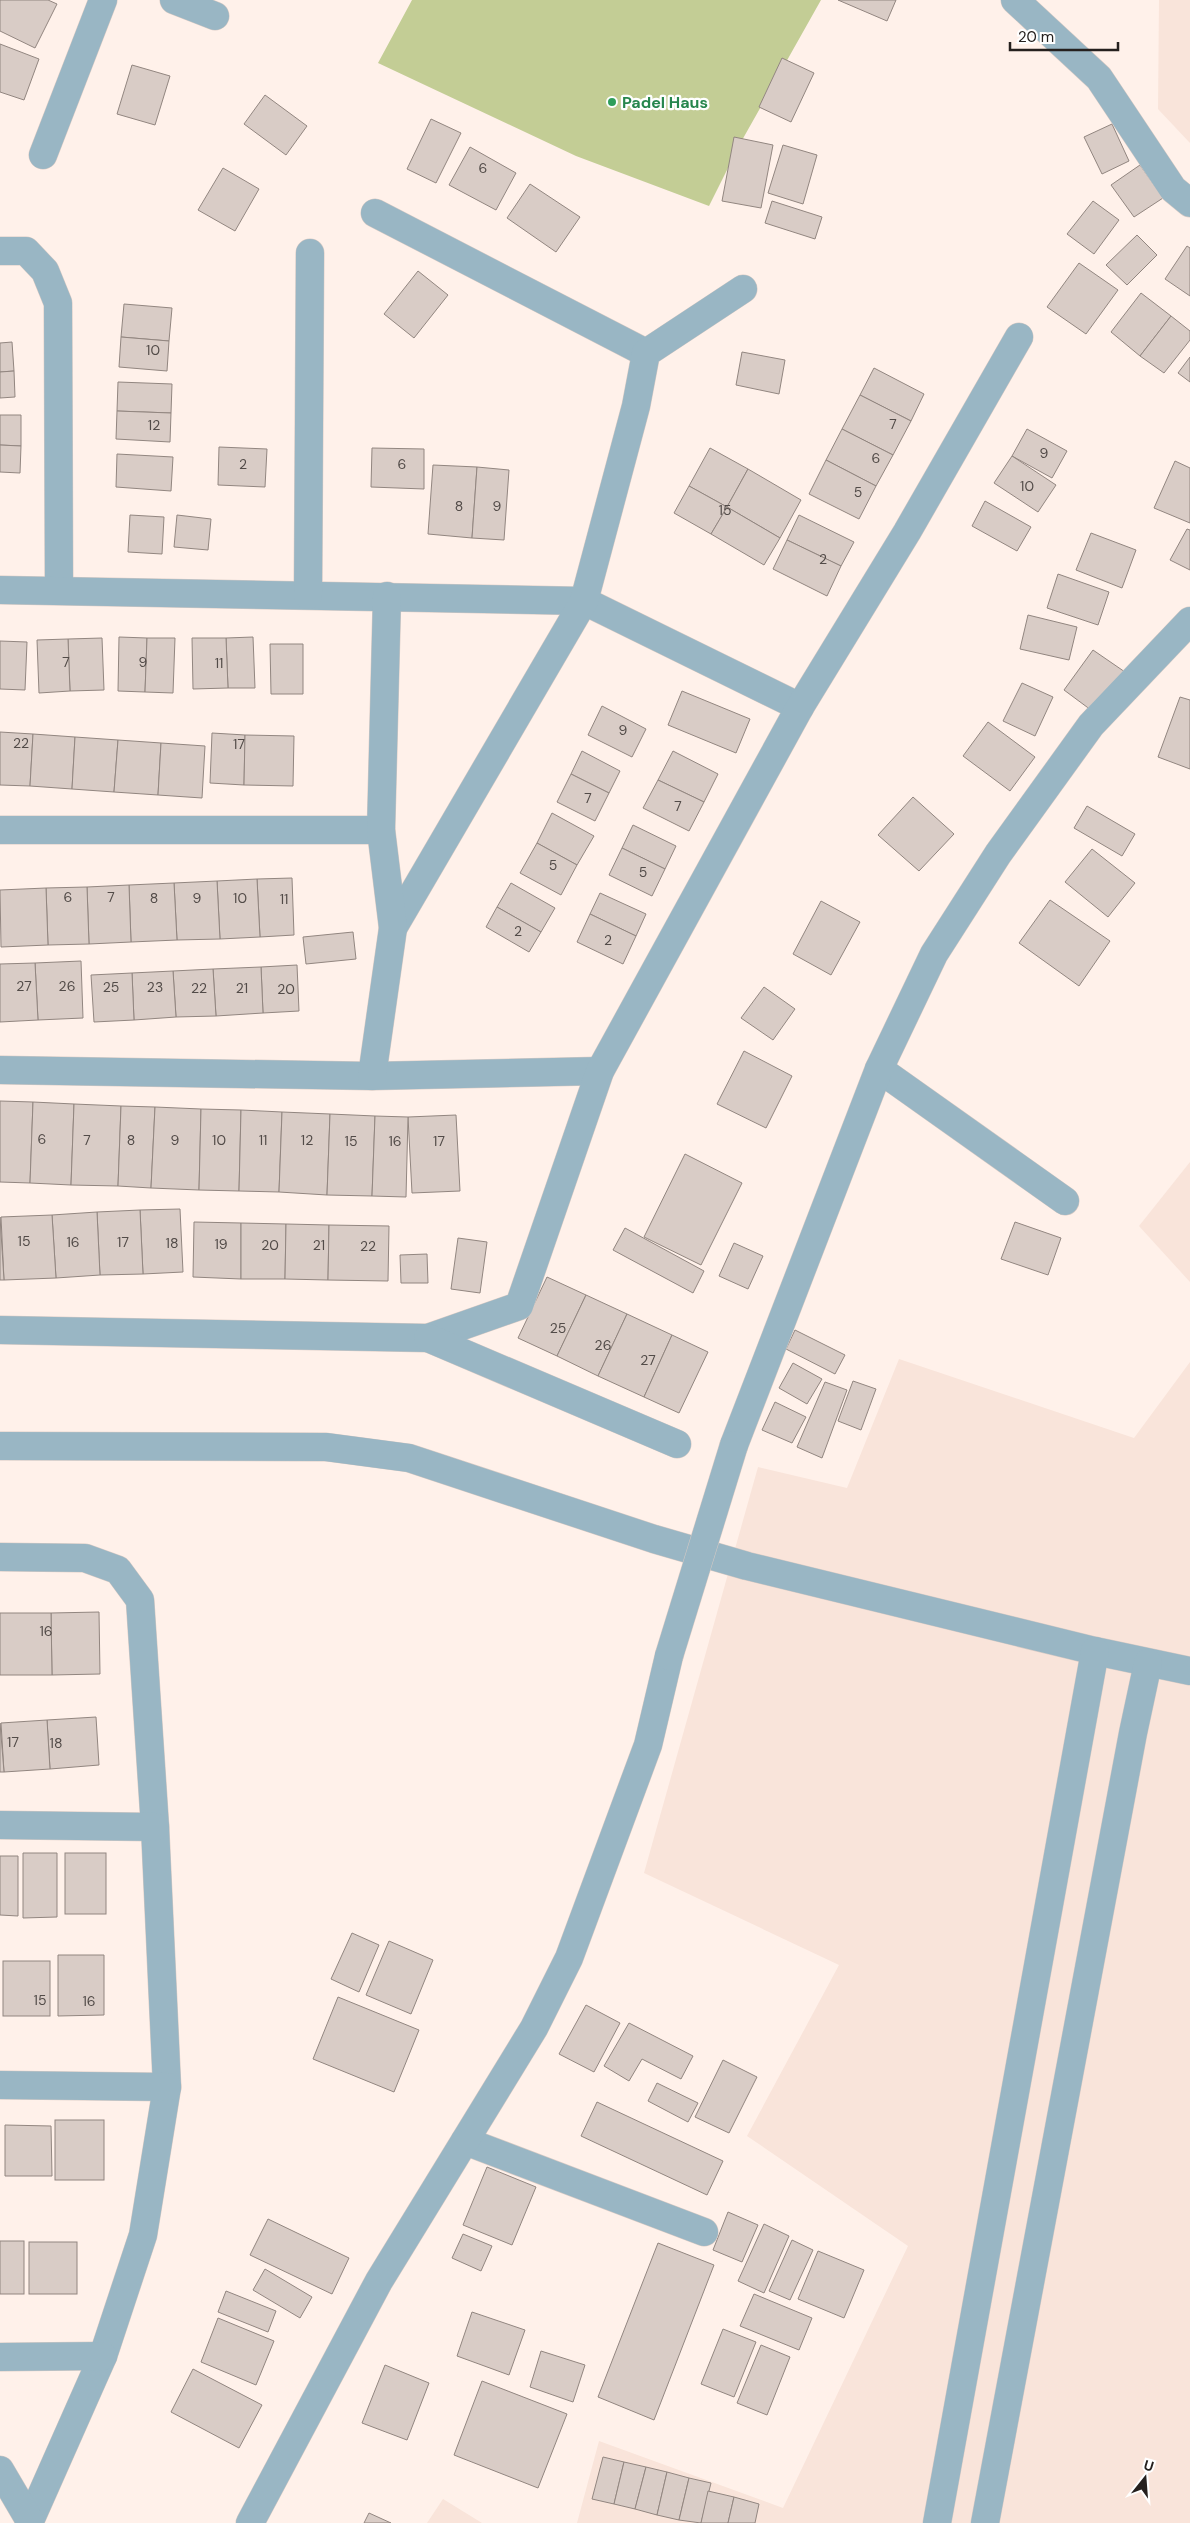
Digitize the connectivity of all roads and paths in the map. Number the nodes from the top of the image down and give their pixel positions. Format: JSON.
{"nodes":[{"id":1,"x":103,"y":0,"type":"edge"},
{"id":2,"x":174,"y":0,"type":"edge"},
{"id":3,"x":1015,"y":0,"type":"edge"},
{"id":4,"x":215,"y":16,"type":"dead end"},
{"id":5,"x":43,"y":155,"type":"dead end"},
{"id":6,"x":1190,"y":202,"type":"edge"},
{"id":7,"x":375,"y":213,"type":"dead end"},
{"id":8,"x":0,"y":251,"type":"edge"},
{"id":9,"x":310,"y":253,"type":"dead end"},
{"id":10,"x":743,"y":289,"type":"dead end"},
{"id":11,"x":1019,"y":337,"type":"dead end"},
{"id":12,"x":646,"y":353,"type":"junction"},
{"id":13,"x":0,"y":590,"type":"edge"},
{"id":14,"x":59,"y":590,"type":"junction"},
{"id":15,"x":308,"y":595,"type":"junction"},
{"id":16,"x":387,"y":596,"type":"junction"},
{"id":17,"x":584,"y":601,"type":"junction"},
{"id":18,"x":1190,"y":621,"type":"edge"},
{"id":19,"x":800,"y":707,"type":"junction"},
{"id":20,"x":0,"y":830,"type":"edge"},
{"id":21,"x":381,"y":830,"type":"junction"},
{"id":22,"x":393,"y":928,"type":"junction"},
{"id":23,"x":878,"y":1069,"type":"junction"},
{"id":24,"x":0,"y":1070,"type":"edge"},
{"id":25,"x":600,"y":1071,"type":"junction"},
{"id":26,"x":372,"y":1076,"type":"junction"},
{"id":27,"x":1065,"y":1201,"type":"dead end"},
{"id":28,"x":0,"y":1330,"type":"edge"},
{"id":29,"x":428,"y":1338,"type":"junction"},
{"id":30,"x":677,"y":1444,"type":"dead end"},
{"id":31,"x":0,"y":1446,"type":"edge"},
{"id":32,"x":0,"y":1557,"type":"edge"},
{"id":33,"x":1095,"y":1651,"type":"junction"},
{"id":34,"x":1148,"y":1663,"type":"junction"},
{"id":35,"x":1190,"y":1671,"type":"edge"},
{"id":36,"x":0,"y":1825,"type":"edge"},
{"id":37,"x":155,"y":1826,"type":"junction"},
{"id":38,"x":0,"y":2085,"type":"edge"},
{"id":39,"x":167,"y":2087,"type":"junction"},
{"id":40,"x":465,"y":2141,"type":"junction"},
{"id":41,"x":704,"y":2232,"type":"dead end"},
{"id":42,"x":103,"y":2356,"type":"junction"},
{"id":43,"x":0,"y":2357,"type":"edge"},
{"id":44,"x":0,"y":2470,"type":"edge"},
{"id":45,"x":29,"y":2522,"type":"edge"},
{"id":46,"x":250,"y":2523,"type":"edge"},
{"id":47,"x":937,"y":2523,"type":"edge"},
{"id":48,"x":985,"y":2523,"type":"edge"}],
"edges":[{"from":1,"to":5,"type":"street"},
{"from":2,"to":4,"type":"street"},
{"from":3,"to":6,"type":"street"},
{"from":7,"to":12,"type":"street"},
{"from":8,"to":14,"type":"street"},
{"from":9,"to":15,"type":"street"},
{"from":10,"to":12,"type":"street"},
{"from":11,"to":19,"type":"street"},
{"from":12,"to":17,"type":"street"},
{"from":13,"to":14,"type":"street"},
{"from":14,"to":15,"type":"street"},
{"from":15,"to":16,"type":"street"},
{"from":16,"to":17,"type":"street"},
{"from":16,"to":21,"type":"street"},
{"from":17,"to":19,"type":"street"},
{"from":17,"to":22,"type":"street"},
{"from":18,"to":23,"type":"street"},
{"from":19,"to":25,"type":"street"},
{"from":20,"to":21,"type":"street"},
{"from":21,"to":22,"type":"street"},
{"from":22,"to":26,"type":"street"},
{"from":23,"to":27,"type":"street"},
{"from":23,"to":40,"type":"street","bridge":true},
{"from":24,"to":26,"type":"street"},
{"from":25,"to":26,"type":"street"},
{"from":25,"to":29,"type":"street"},
{"from":28,"to":29,"type":"street"},
{"from":29,"to":30,"type":"street"},
{"from":31,"to":33,"type":"street"},
{"from":32,"to":37,"type":"street"},
{"from":33,"to":34,"type":"street"},
{"from":33,"to":47,"type":"street"},
{"from":34,"to":35,"type":"street"},
{"from":34,"to":48,"type":"street"},
{"from":36,"to":37,"type":"street"},
{"from":37,"to":39,"type":"street"},
{"from":38,"to":39,"type":"street"},
{"from":39,"to":42,"type":"street"},
{"from":40,"to":41,"type":"street"},
{"from":40,"to":46,"type":"street"},
{"from":42,"to":43,"type":"street"},
{"from":42,"to":45,"type":"street"},
{"from":44,"to":45,"type":"street"}]}
